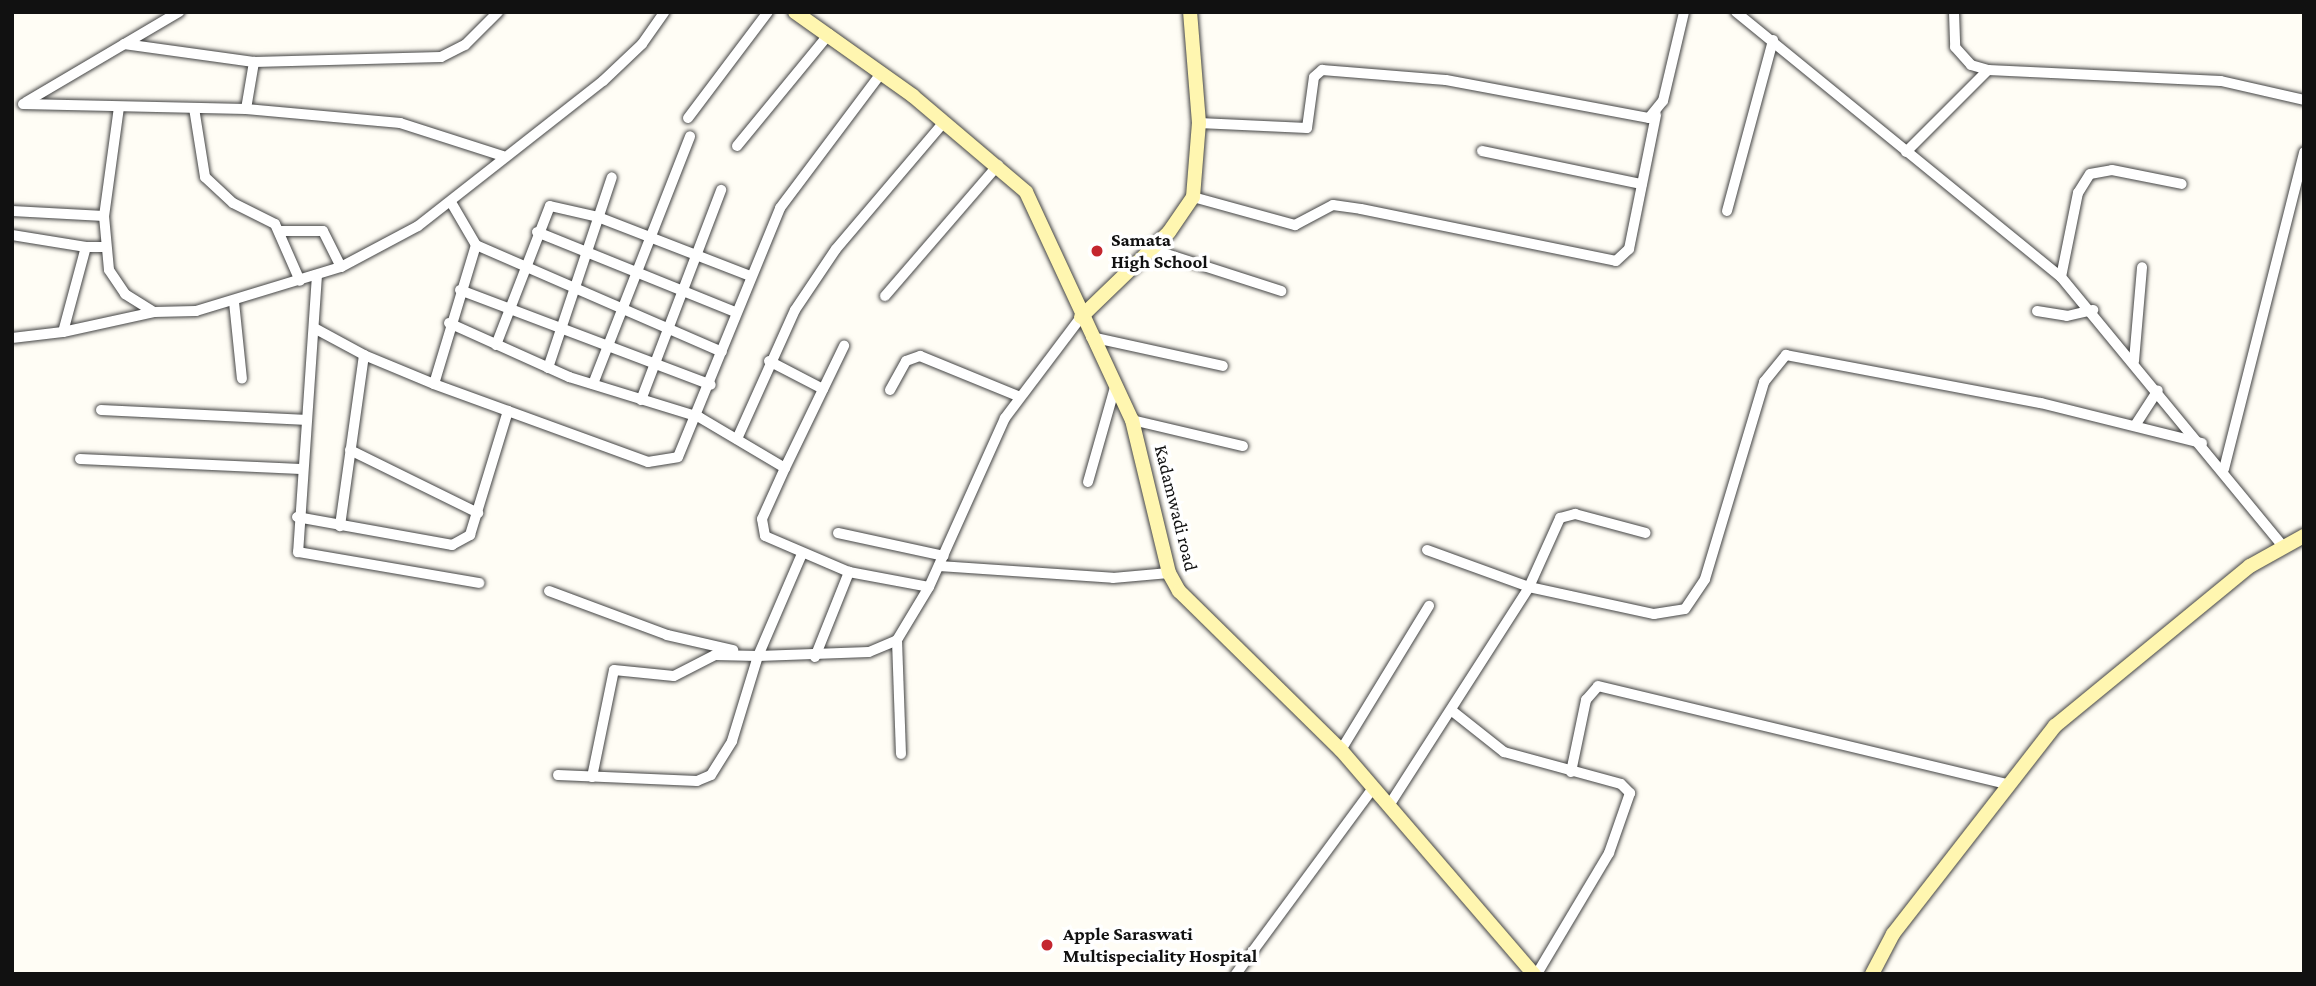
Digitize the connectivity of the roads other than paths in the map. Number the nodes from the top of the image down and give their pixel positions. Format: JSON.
{"nodes":[{"id":1,"x":179,"y":12,"type":"edge"},
{"id":2,"x":498,"y":12,"type":"edge"},
{"id":3,"x":664,"y":12,"type":"edge"},
{"id":4,"x":768,"y":12,"type":"edge"},
{"id":5,"x":795,"y":12,"type":"edge"},
{"id":6,"x":1190,"y":12,"type":"edge"},
{"id":7,"x":1684,"y":12,"type":"edge"},
{"id":8,"x":1735,"y":12,"type":"edge"},
{"id":9,"x":1954,"y":12,"type":"edge"},
{"id":10,"x":829,"y":34,"type":"junction"},
{"id":11,"x":1773,"y":40,"type":"junction"},
{"id":12,"x":124,"y":44,"type":"junction"},
{"id":13,"x":254,"y":62,"type":"junction"},
{"id":14,"x":1988,"y":70,"type":"junction"},
{"id":15,"x":882,"y":72,"type":"junction"},
{"id":16,"x":2304,"y":100,"type":"edge"},
{"id":17,"x":119,"y":107,"type":"junction"},
{"id":18,"x":194,"y":108,"type":"junction"},
{"id":19,"x":246,"y":109,"type":"junction"},
{"id":20,"x":1656,"y":115,"type":"junction"},
{"id":21,"x":688,"y":118,"type":"dead end"},
{"id":22,"x":944,"y":122,"type":"junction"},
{"id":23,"x":1199,"y":123,"type":"junction"},
{"id":24,"x":690,"y":136,"type":"dead end"},
{"id":25,"x":737,"y":146,"type":"dead end"},
{"id":26,"x":1482,"y":151,"type":"dead end"},
{"id":27,"x":1906,"y":152,"type":"junction"},
{"id":28,"x":2304,"y":152,"type":"edge"},
{"id":29,"x":503,"y":156,"type":"junction"},
{"id":30,"x":998,"y":165,"type":"junction"},
{"id":31,"x":612,"y":177,"type":"dead end"},
{"id":32,"x":1642,"y":184,"type":"junction"},
{"id":33,"x":2182,"y":184,"type":"dead end"},
{"id":34,"x":721,"y":190,"type":"dead end"},
{"id":35,"x":1193,"y":197,"type":"junction"},
{"id":36,"x":452,"y":204,"type":"junction"},
{"id":37,"x":12,"y":211,"type":"edge"},
{"id":38,"x":1727,"y":211,"type":"dead end"},
{"id":39,"x":104,"y":216,"type":"junction"},
{"id":40,"x":598,"y":217,"type":"junction"},
{"id":41,"x":281,"y":231,"type":"junction"},
{"id":42,"x":537,"y":232,"type":"junction"},
{"id":43,"x":12,"y":235,"type":"edge"},
{"id":44,"x":649,"y":239,"type":"junction"},
{"id":45,"x":476,"y":246,"type":"junction"},
{"id":46,"x":86,"y":247,"type":"junction"},
{"id":47,"x":104,"y":247,"type":"junction"},
{"id":48,"x":1152,"y":249,"type":"junction"},
{"id":49,"x":585,"y":254,"type":"junction"},
{"id":50,"x":695,"y":256,"type":"junction"},
{"id":51,"x":341,"y":267,"type":"junction"},
{"id":52,"x":2142,"y":267,"type":"dead end"},
{"id":53,"x":522,"y":270,"type":"junction"},
{"id":54,"x":635,"y":274,"type":"junction"},
{"id":55,"x":317,"y":275,"type":"junction"},
{"id":56,"x":750,"y":276,"type":"junction"},
{"id":57,"x":2061,"y":277,"type":"junction"},
{"id":58,"x":300,"y":281,"type":"junction"},
{"id":59,"x":460,"y":290,"type":"junction"},
{"id":60,"x":573,"y":291,"type":"junction"},
{"id":61,"x":1282,"y":291,"type":"dead end"},
{"id":62,"x":681,"y":292,"type":"junction"},
{"id":63,"x":885,"y":296,"type":"dead end"},
{"id":64,"x":234,"y":302,"type":"junction"},
{"id":65,"x":509,"y":308,"type":"junction"},
{"id":66,"x":620,"y":310,"type":"junction"},
{"id":67,"x":2093,"y":310,"type":"junction"},
{"id":68,"x":2037,"y":311,"type":"dead end"},
{"id":69,"x":734,"y":312,"type":"junction"},
{"id":70,"x":154,"y":313,"type":"junction"},
{"id":71,"x":1081,"y":317,"type":"junction"},
{"id":72,"x":449,"y":323,"type":"junction"},
{"id":73,"x":561,"y":328,"type":"junction"},
{"id":74,"x":669,"y":328,"type":"junction"},
{"id":75,"x":316,"y":329,"type":"junction"},
{"id":76,"x":63,"y":332,"type":"junction"},
{"id":77,"x":1090,"y":337,"type":"junction"},
{"id":78,"x":12,"y":338,"type":"edge"},
{"id":79,"x":496,"y":345,"type":"junction"},
{"id":80,"x":608,"y":345,"type":"junction"},
{"id":81,"x":844,"y":346,"type":"dead end"},
{"id":82,"x":722,"y":352,"type":"junction"},
{"id":83,"x":365,"y":355,"type":"junction"},
{"id":84,"x":769,"y":361,"type":"junction"},
{"id":85,"x":2134,"y":361,"type":"junction"},
{"id":86,"x":655,"y":363,"type":"junction"},
{"id":87,"x":1223,"y":366,"type":"dead end"},
{"id":88,"x":548,"y":368,"type":"junction"},
{"id":89,"x":242,"y":379,"type":"dead end"},
{"id":90,"x":435,"y":384,"type":"junction"},
{"id":91,"x":593,"y":384,"type":"junction"},
{"id":92,"x":1116,"y":384,"type":"junction"},
{"id":93,"x":710,"y":385,"type":"junction"},
{"id":94,"x":823,"y":389,"type":"junction"},
{"id":95,"x":890,"y":390,"type":"dead end"},
{"id":96,"x":2158,"y":390,"type":"junction"},
{"id":97,"x":1018,"y":396,"type":"junction"},
{"id":98,"x":641,"y":400,"type":"junction"},
{"id":99,"x":100,"y":410,"type":"dead end"},
{"id":100,"x":508,"y":411,"type":"junction"},
{"id":101,"x":699,"y":417,"type":"junction"},
{"id":102,"x":1132,"y":420,"type":"junction"},
{"id":103,"x":303,"y":421,"type":"junction"},
{"id":104,"x":2136,"y":424,"type":"junction"},
{"id":105,"x":737,"y":439,"type":"junction"},
{"id":106,"x":2202,"y":443,"type":"junction"},
{"id":107,"x":1243,"y":446,"type":"dead end"},
{"id":108,"x":350,"y":450,"type":"junction"},
{"id":109,"x":80,"y":459,"type":"dead end"},
{"id":110,"x":785,"y":468,"type":"junction"},
{"id":111,"x":300,"y":469,"type":"junction"},
{"id":112,"x":2224,"y":469,"type":"junction"},
{"id":113,"x":1088,"y":482,"type":"dead end"},
{"id":114,"x":478,"y":513,"type":"junction"},
{"id":115,"x":297,"y":517,"type":"junction"},
{"id":116,"x":340,"y":526,"type":"junction"},
{"id":117,"x":838,"y":533,"type":"dead end"},
{"id":118,"x":1646,"y":533,"type":"dead end"},
{"id":119,"x":2304,"y":536,"type":"edge"},
{"id":120,"x":2281,"y":544,"type":"junction"},
{"id":121,"x":1427,"y":550,"type":"dead end"},
{"id":122,"x":802,"y":554,"type":"junction"},
{"id":123,"x":942,"y":561,"type":"junction"},
{"id":124,"x":849,"y":572,"type":"junction"},
{"id":125,"x":1169,"y":573,"type":"junction"},
{"id":126,"x":479,"y":583,"type":"dead end"},
{"id":127,"x":929,"y":587,"type":"junction"},
{"id":128,"x":1529,"y":587,"type":"junction"},
{"id":129,"x":549,"y":592,"type":"dead end"},
{"id":130,"x":1429,"y":606,"type":"dead end"},
{"id":131,"x":897,"y":640,"type":"junction"},
{"id":132,"x":758,"y":656,"type":"junction"},
{"id":133,"x":815,"y":657,"type":"junction"},
{"id":134,"x":1451,"y":710,"type":"junction"},
{"id":135,"x":1341,"y":750,"type":"junction"},
{"id":136,"x":901,"y":754,"type":"dead end"},
{"id":137,"x":1571,"y":772,"type":"junction"},
{"id":138,"x":558,"y":775,"type":"dead end"},
{"id":139,"x":592,"y":778,"type":"junction"},
{"id":140,"x":2006,"y":784,"type":"junction"},
{"id":141,"x":1373,"y":788,"type":"junction"},
{"id":142,"x":1388,"y":807,"type":"junction"},
{"id":143,"x":1236,"y":974,"type":"edge"},
{"id":144,"x":1535,"y":974,"type":"edge"},
{"id":145,"x":1872,"y":974,"type":"edge"}],
"edges":[{"from":1,"to":12,"type":"street"},
{"from":2,"to":13,"type":"street"},
{"from":3,"to":29,"type":"street"},
{"from":4,"to":21,"type":"street"},
{"from":5,"to":10,"type":"street","name":"Kadamwadi road"},
{"from":6,"to":23,"type":"street"},
{"from":7,"to":20,"type":"street"},
{"from":8,"to":11,"type":"street"},
{"from":9,"to":14,"type":"street"},
{"from":10,"to":15,"type":"street","name":"Kadamwadi road"},
{"from":10,"to":25,"type":"street"},
{"from":11,"to":27,"type":"street"},
{"from":11,"to":38,"type":"street"},
{"from":12,"to":13,"type":"street"},
{"from":12,"to":17,"type":"street"},
{"from":13,"to":19,"type":"street"},
{"from":14,"to":16,"type":"street"},
{"from":14,"to":27,"type":"street"},
{"from":15,"to":22,"type":"street","name":"Kadamwadi road"},
{"from":15,"to":56,"type":"street"},
{"from":17,"to":18,"type":"street"},
{"from":17,"to":39,"type":"street"},
{"from":18,"to":19,"type":"street"},
{"from":18,"to":41,"type":"street"},
{"from":19,"to":29,"type":"street"},
{"from":20,"to":23,"type":"street"},
{"from":20,"to":32,"type":"street"},
{"from":22,"to":30,"type":"street","name":"Kadamwadi road"},
{"from":22,"to":84,"type":"street"},
{"from":23,"to":35,"type":"street"},
{"from":24,"to":44,"type":"street"},
{"from":26,"to":32,"type":"street"},
{"from":27,"to":57,"type":"street"},
{"from":28,"to":112,"type":"street"},
{"from":29,"to":36,"type":"street"},
{"from":30,"to":63,"type":"street"},
{"from":30,"to":71,"type":"street","name":"Kadamwadi road"},
{"from":31,"to":40,"type":"street"},
{"from":32,"to":35,"type":"street"},
{"from":33,"to":57,"type":"street"},
{"from":34,"to":50,"type":"street"},
{"from":35,"to":48,"type":"street"},
{"from":36,"to":45,"type":"street"},
{"from":36,"to":51,"type":"street"},
{"from":37,"to":39,"type":"street"},
{"from":39,"to":47,"type":"street"},
{"from":40,"to":42,"type":"street"},
{"from":40,"to":44,"type":"street"},
{"from":40,"to":49,"type":"street"},
{"from":41,"to":51,"type":"street"},
{"from":41,"to":58,"type":"street"},
{"from":42,"to":49,"type":"street"},
{"from":42,"to":53,"type":"street"},
{"from":43,"to":46,"type":"street"},
{"from":44,"to":50,"type":"street"},
{"from":44,"to":54,"type":"street"},
{"from":45,"to":53,"type":"street"},
{"from":45,"to":59,"type":"street"},
{"from":46,"to":47,"type":"street"},
{"from":46,"to":76,"type":"street"},
{"from":47,"to":70,"type":"street"},
{"from":48,"to":61,"type":"street"},
{"from":48,"to":71,"type":"street"},
{"from":49,"to":54,"type":"street"},
{"from":49,"to":60,"type":"street"},
{"from":50,"to":56,"type":"street"},
{"from":50,"to":62,"type":"street"},
{"from":51,"to":55,"type":"street"},
{"from":52,"to":85,"type":"street"},
{"from":53,"to":60,"type":"street"},
{"from":53,"to":65,"type":"street"},
{"from":54,"to":62,"type":"street"},
{"from":54,"to":66,"type":"street"},
{"from":55,"to":58,"type":"street"},
{"from":55,"to":75,"type":"street"},
{"from":56,"to":69,"type":"street"},
{"from":57,"to":67,"type":"street"},
{"from":58,"to":64,"type":"street"},
{"from":59,"to":65,"type":"street"},
{"from":59,"to":72,"type":"street"},
{"from":60,"to":66,"type":"street"},
{"from":60,"to":73,"type":"street"},
{"from":62,"to":69,"type":"street"},
{"from":62,"to":74,"type":"street"},
{"from":64,"to":70,"type":"street"},
{"from":64,"to":89,"type":"street"},
{"from":65,"to":73,"type":"street"},
{"from":65,"to":79,"type":"street"},
{"from":66,"to":74,"type":"street"},
{"from":66,"to":80,"type":"street"},
{"from":67,"to":68,"type":"street"},
{"from":67,"to":85,"type":"street"},
{"from":69,"to":82,"type":"street"},
{"from":70,"to":76,"type":"street"},
{"from":71,"to":77,"type":"street","name":"Kadamwadi road"},
{"from":71,"to":97,"type":"street"},
{"from":72,"to":79,"type":"street"},
{"from":72,"to":90,"type":"street"},
{"from":73,"to":80,"type":"street"},
{"from":73,"to":88,"type":"street"},
{"from":74,"to":82,"type":"street"},
{"from":74,"to":86,"type":"street"},
{"from":75,"to":83,"type":"street"},
{"from":75,"to":103,"type":"street"},
{"from":76,"to":78,"type":"street"},
{"from":77,"to":87,"type":"street"},
{"from":77,"to":92,"type":"street","name":"Kadamwadi road"},
{"from":79,"to":88,"type":"street"},
{"from":80,"to":86,"type":"street"},
{"from":80,"to":91,"type":"street"},
{"from":81,"to":94,"type":"street"},
{"from":82,"to":93,"type":"street"},
{"from":83,"to":90,"type":"street"},
{"from":83,"to":108,"type":"street"},
{"from":84,"to":94,"type":"street"},
{"from":84,"to":105,"type":"street"},
{"from":85,"to":96,"type":"street"},
{"from":86,"to":93,"type":"street"},
{"from":86,"to":98,"type":"street"},
{"from":88,"to":91,"type":"street"},
{"from":90,"to":100,"type":"street"},
{"from":91,"to":98,"type":"street"},
{"from":92,"to":102,"type":"street","name":"Kadamwadi road"},
{"from":92,"to":113,"type":"street"},
{"from":93,"to":101,"type":"street"},
{"from":94,"to":110,"type":"street"},
{"from":95,"to":97,"type":"street"},
{"from":96,"to":104,"type":"street"},
{"from":96,"to":106,"type":"street"},
{"from":97,"to":123,"type":"street"},
{"from":98,"to":101,"type":"street"},
{"from":99,"to":103,"type":"street"},
{"from":100,"to":101,"type":"street"},
{"from":100,"to":114,"type":"street"},
{"from":101,"to":105,"type":"street"},
{"from":102,"to":107,"type":"street"},
{"from":102,"to":125,"type":"street","name":"Kadamwadi road"},
{"from":103,"to":111,"type":"street"},
{"from":104,"to":106,"type":"street"},
{"from":104,"to":128,"type":"street"},
{"from":105,"to":110,"type":"street"},
{"from":106,"to":112,"type":"street"},
{"from":108,"to":114,"type":"street"},
{"from":108,"to":116,"type":"street"},
{"from":109,"to":111,"type":"street"},
{"from":110,"to":122,"type":"street"},
{"from":111,"to":115,"type":"street"},
{"from":112,"to":120,"type":"street"},
{"from":114,"to":116,"type":"street"},
{"from":115,"to":116,"type":"street"},
{"from":115,"to":126,"type":"street"},
{"from":117,"to":123,"type":"street"},
{"from":118,"to":128,"type":"street"},
{"from":119,"to":120,"type":"street"},
{"from":120,"to":140,"type":"street"},
{"from":121,"to":128,"type":"street"},
{"from":122,"to":124,"type":"street"},
{"from":122,"to":132,"type":"street"},
{"from":123,"to":125,"type":"street"},
{"from":123,"to":127,"type":"street"},
{"from":124,"to":127,"type":"street"},
{"from":124,"to":133,"type":"street"},
{"from":125,"to":135,"type":"street","name":"Kadamwadi road"},
{"from":127,"to":131,"type":"street"},
{"from":128,"to":134,"type":"street"},
{"from":129,"to":132,"type":"street"},
{"from":130,"to":135,"type":"street"},
{"from":131,"to":133,"type":"street"},
{"from":131,"to":136,"type":"street"},
{"from":132,"to":133,"type":"street"},
{"from":132,"to":139,"type":"street"},
{"from":132,"to":139,"type":"street"},
{"from":134,"to":137,"type":"street"},
{"from":134,"to":142,"type":"street"},
{"from":135,"to":141,"type":"street","name":"Kadamwadi road"},
{"from":137,"to":140,"type":"street"},
{"from":137,"to":144,"type":"street"},
{"from":138,"to":139,"type":"street"},
{"from":140,"to":145,"type":"street"},
{"from":141,"to":142,"type":"street","name":"Kadamwadi road"},
{"from":141,"to":143,"type":"street"},
{"from":142,"to":144,"type":"street","name":"Kadamwadi road"}]}
